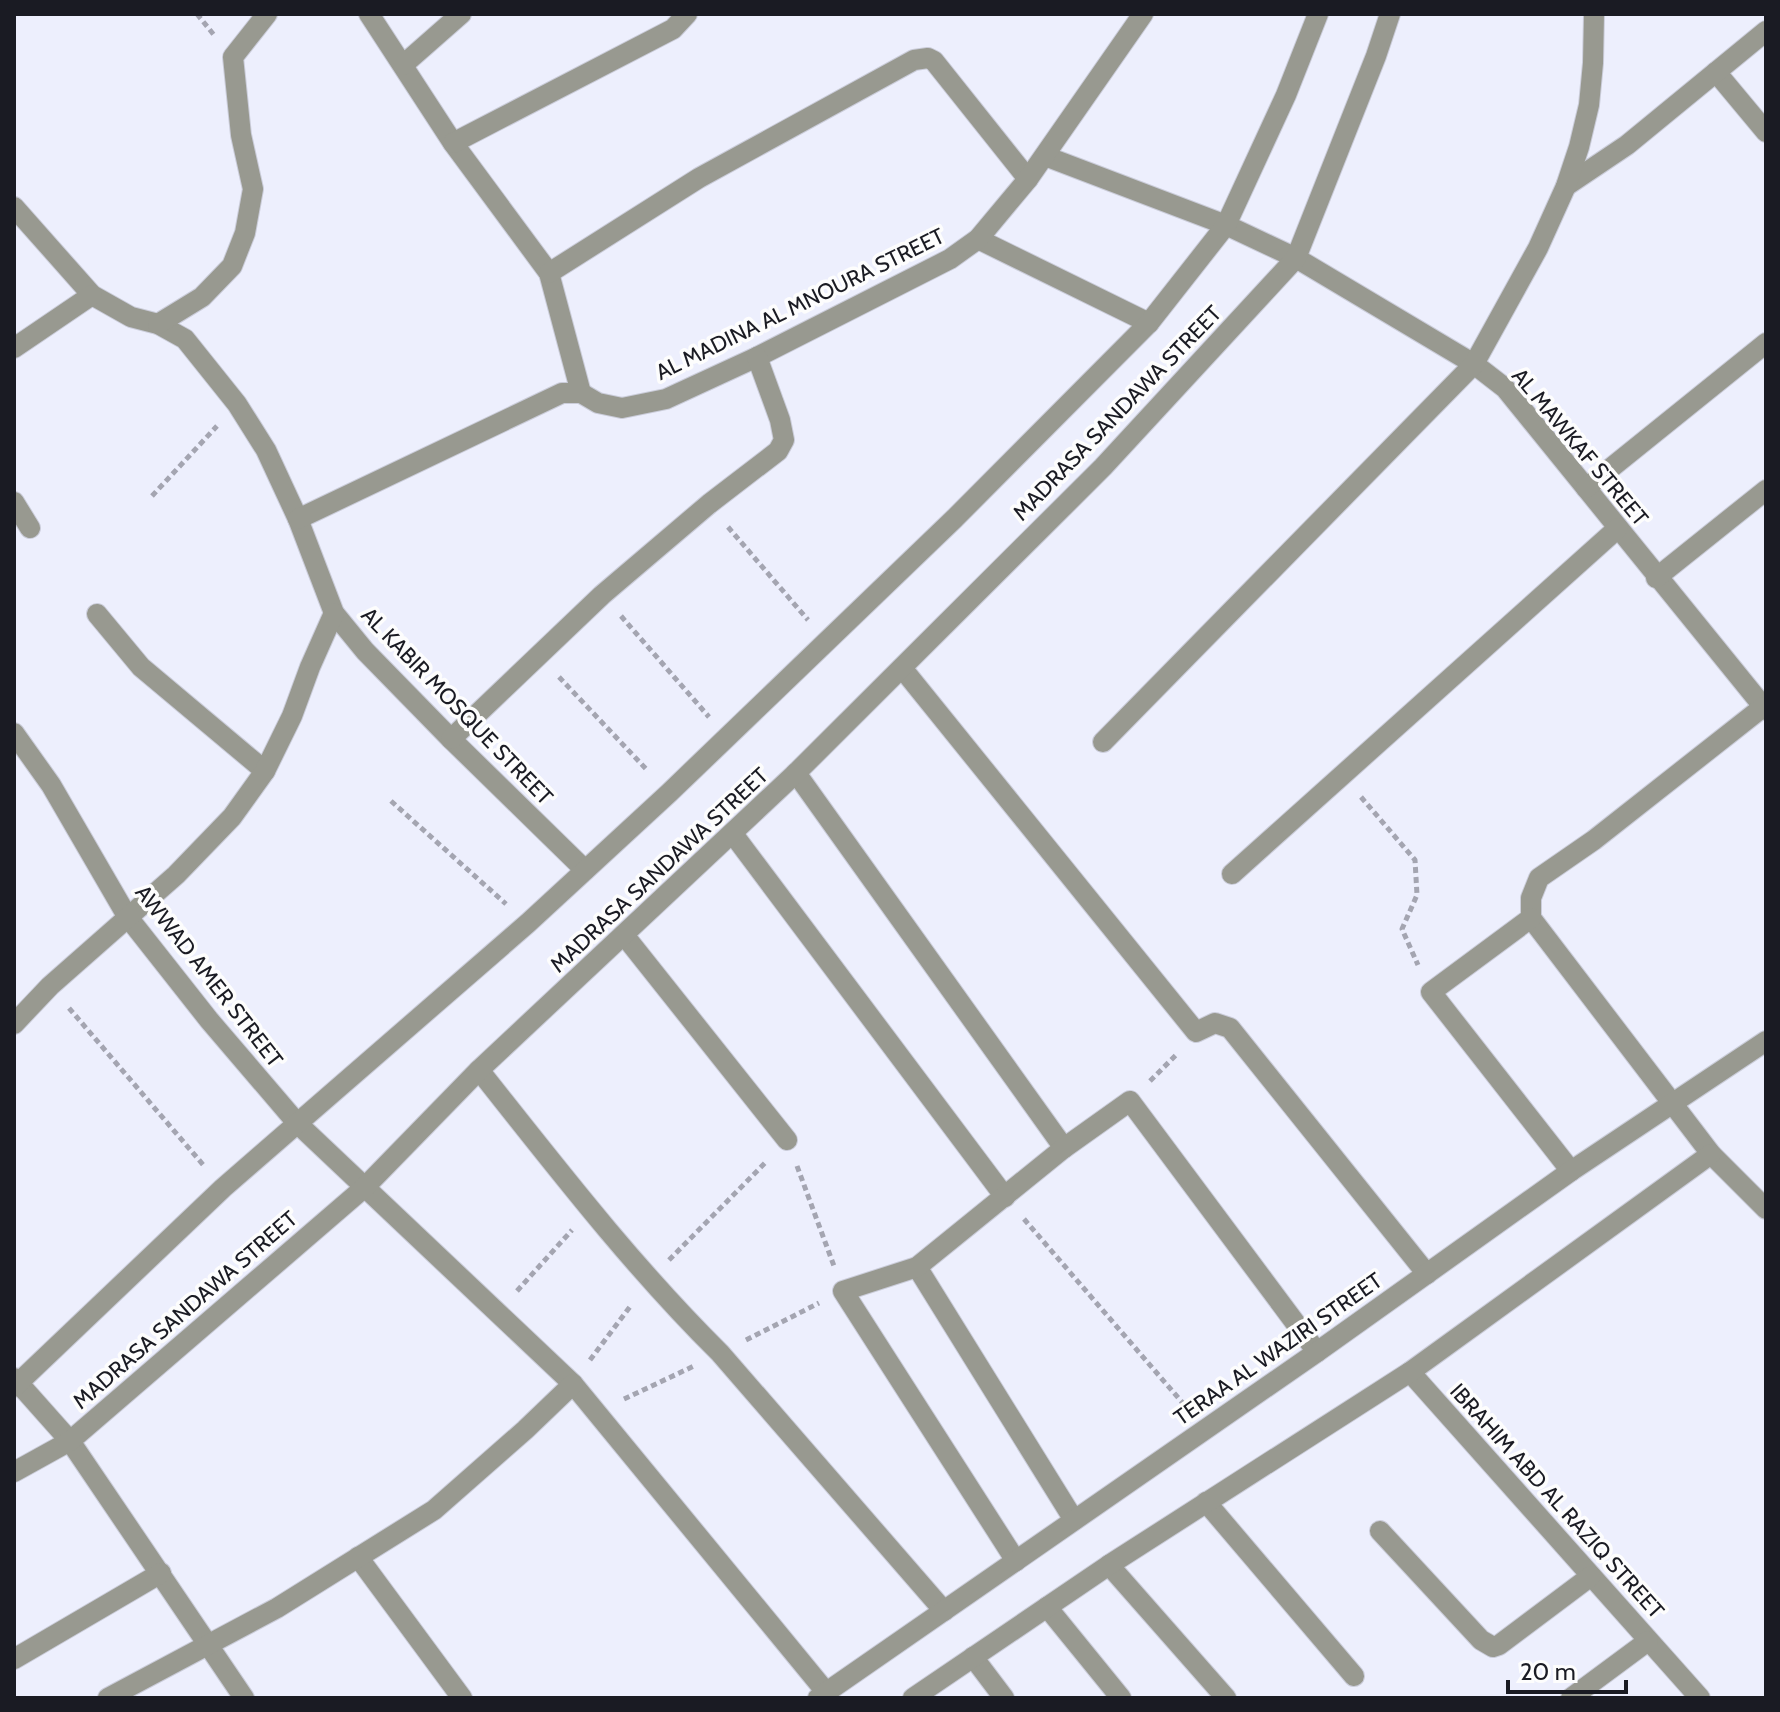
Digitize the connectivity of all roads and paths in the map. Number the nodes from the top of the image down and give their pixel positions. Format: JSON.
{"nodes":[{"id":1,"x":267,"y":14,"type":"edge"},
{"id":2,"x":369,"y":14,"type":"edge"},
{"id":3,"x":461,"y":14,"type":"edge"},
{"id":4,"x":687,"y":14,"type":"edge"},
{"id":5,"x":1143,"y":14,"type":"edge"},
{"id":6,"x":1318,"y":14,"type":"edge"},
{"id":7,"x":1390,"y":14,"type":"edge"},
{"id":8,"x":1594,"y":14,"type":"edge"},
{"id":9,"x":1766,"y":31,"type":"edge"},
{"id":10,"x":403,"y":65,"type":"junction"},
{"id":11,"x":1716,"y":72,"type":"junction"},
{"id":12,"x":1766,"y":132,"type":"edge"},
{"id":13,"x":453,"y":143,"type":"junction"},
{"id":14,"x":1045,"y":156,"type":"junction"},
{"id":15,"x":1028,"y":179,"type":"junction"},
{"id":16,"x":1566,"y":186,"type":"junction"},
{"id":17,"x":14,"y":207,"type":"edge"},
{"id":18,"x":1226,"y":225,"type":"junction"},
{"id":19,"x":978,"y":239,"type":"junction"},
{"id":20,"x":1296,"y":258,"type":"junction"},
{"id":21,"x":549,"y":273,"type":"junction"},
{"id":22,"x":92,"y":295,"type":"junction"},
{"id":23,"x":1149,"y":323,"type":"junction"},
{"id":24,"x":158,"y":324,"type":"junction"},
{"id":25,"x":1766,"y":343,"type":"edge"},
{"id":26,"x":14,"y":348,"type":"edge"},
{"id":27,"x":757,"y":357,"type":"junction"},
{"id":28,"x":1474,"y":364,"type":"junction"},
{"id":29,"x":581,"y":393,"type":"junction"},
{"id":30,"x":237,"y":404,"type":"junction"},
{"id":31,"x":1586,"y":488,"type":"junction"},
{"id":32,"x":1766,"y":490,"type":"edge"},
{"id":33,"x":152,"y":496,"type":"dead end"},
{"id":34,"x":14,"y":502,"type":"edge"},
{"id":35,"x":709,"y":504,"type":"junction"},
{"id":36,"x":298,"y":519,"type":"junction"},
{"id":37,"x":30,"y":528,"type":"dead end"},
{"id":38,"x":1618,"y":528,"type":"junction"},
{"id":39,"x":1656,"y":578,"type":"junction"},
{"id":40,"x":602,"y":595,"type":"junction"},
{"id":41,"x":334,"y":613,"type":"junction"},
{"id":42,"x":97,"y":614,"type":"dead end"},
{"id":43,"x":827,"y":642,"type":"junction"},
{"id":44,"x":539,"y":656,"type":"junction"},
{"id":45,"x":902,"y":668,"type":"junction"},
{"id":46,"x":1765,"y":709,"type":"edge"},
{"id":47,"x":14,"y":733,"type":"edge"},
{"id":48,"x":726,"y":737,"type":"junction"},
{"id":49,"x":451,"y":739,"type":"junction"},
{"id":50,"x":1103,"y":742,"type":"dead end"},
{"id":51,"x":265,"y":771,"type":"junction"},
{"id":52,"x":796,"y":773,"type":"junction"},
{"id":53,"x":1342,"y":775,"type":"junction"},
{"id":54,"x":669,"y":793,"type":"junction"},
{"id":55,"x":391,"y":801,"type":"dead end"},
{"id":56,"x":733,"y":834,"type":"junction"},
{"id":57,"x":585,"y":870,"type":"junction"},
{"id":58,"x":1232,"y":874,"type":"dead end"},
{"id":59,"x":127,"y":916,"type":"junction"},
{"id":60,"x":1531,"y":918,"type":"junction"},
{"id":61,"x":528,"y":923,"type":"junction"},
{"id":62,"x":624,"y":935,"type":"junction"},
{"id":63,"x":50,"y":986,"type":"junction"},
{"id":64,"x":1431,"y":992,"type":"junction"},
{"id":65,"x":14,"y":1024,"type":"edge"},
{"id":66,"x":1196,"y":1032,"type":"junction"},
{"id":67,"x":1766,"y":1041,"type":"edge"},
{"id":68,"x":479,"y":1070,"type":"junction"},
{"id":69,"x":1130,"y":1101,"type":"junction"},
{"id":70,"x":1673,"y":1103,"type":"junction"},
{"id":71,"x":297,"y":1123,"type":"junction"},
{"id":72,"x":787,"y":1140,"type":"junction"},
{"id":73,"x":1064,"y":1148,"type":"junction"},
{"id":74,"x":1711,"y":1154,"type":"junction"},
{"id":75,"x":1571,"y":1171,"type":"junction"},
{"id":76,"x":365,"y":1187,"type":"junction"},
{"id":77,"x":223,"y":1188,"type":"junction"},
{"id":78,"x":1005,"y":1197,"type":"junction"},
{"id":79,"x":1766,"y":1209,"type":"edge"},
{"id":80,"x":590,"y":1210,"type":"junction"},
{"id":81,"x":917,"y":1267,"type":"junction"},
{"id":82,"x":1427,"y":1274,"type":"junction"},
{"id":83,"x":651,"y":1278,"type":"junction"},
{"id":84,"x":843,"y":1291,"type":"junction"},
{"id":85,"x":497,"y":1312,"type":"junction"},
{"id":86,"x":1317,"y":1352,"type":"junction"},
{"id":87,"x":720,"y":1353,"type":"junction"},
{"id":88,"x":1410,"y":1372,"type":"junction"},
{"id":89,"x":16,"y":1382,"type":"edge"},
{"id":90,"x":573,"y":1384,"type":"junction"},
{"id":91,"x":597,"y":1412,"type":"junction"},
{"id":92,"x":1206,"y":1429,"type":"junction"},
{"id":93,"x":70,"y":1441,"type":"junction"},
{"id":94,"x":14,"y":1472,"type":"edge"},
{"id":95,"x":1206,"y":1502,"type":"junction"},
{"id":96,"x":1074,"y":1520,"type":"junction"},
{"id":97,"x":1380,"y":1531,"type":"dead end"},
{"id":98,"x":358,"y":1557,"type":"junction"},
{"id":99,"x":1016,"y":1561,"type":"junction"},
{"id":100,"x":1109,"y":1565,"type":"junction"},
{"id":101,"x":161,"y":1573,"type":"junction"},
{"id":102,"x":1591,"y":1576,"type":"junction"},
{"id":103,"x":1047,"y":1607,"type":"junction"},
{"id":104,"x":944,"y":1611,"type":"junction"},
{"id":105,"x":1648,"y":1641,"type":"junction"},
{"id":106,"x":209,"y":1643,"type":"junction"},
{"id":107,"x":973,"y":1657,"type":"junction"},
{"id":108,"x":14,"y":1659,"type":"edge"},
{"id":109,"x":1354,"y":1676,"type":"dead end"},
{"id":110,"x":822,"y":1695,"type":"edge"},
{"id":111,"x":108,"y":1698,"type":"edge"},
{"id":112,"x":244,"y":1698,"type":"edge"},
{"id":113,"x":462,"y":1698,"type":"edge"},
{"id":114,"x":913,"y":1698,"type":"edge"},
{"id":115,"x":1004,"y":1698,"type":"edge"},
{"id":116,"x":1121,"y":1698,"type":"edge"},
{"id":117,"x":1226,"y":1698,"type":"edge"},
{"id":118,"x":1571,"y":1698,"type":"edge"},
{"id":119,"x":1700,"y":1698,"type":"edge"}],
"edges":[{"from":1,"to":24,"type":"street"},
{"from":2,"to":10,"type":"street"},
{"from":3,"to":10,"type":"street"},
{"from":4,"to":13,"type":"street"},
{"from":5,"to":14,"type":"street","name":"AL MADINA AL MNOURA STREET"},
{"from":6,"to":18,"type":"street","name":"MADRASA SANDAWA STREET"},
{"from":7,"to":20,"type":"street"},
{"from":8,"to":16,"type":"street"},
{"from":9,"to":11,"type":"street"},
{"from":10,"to":13,"type":"street"},
{"from":11,"to":12,"type":"street"},
{"from":11,"to":16,"type":"street"},
{"from":13,"to":21,"type":"street"},
{"from":14,"to":15,"type":"street","name":"AL MADINA AL MNOURA STREET"},
{"from":14,"to":18,"type":"street","name":"AL MAWKAF STREET"},
{"from":15,"to":19,"type":"street","name":"AL MADINA AL MNOURA STREET"},
{"from":15,"to":21,"type":"street"},
{"from":16,"to":28,"type":"street"},
{"from":17,"to":22,"type":"street","name":"AL KABIR MOSQUE STREET"},
{"from":18,"to":20,"type":"street","name":"AL MAWKAF STREET"},
{"from":18,"to":23,"type":"street","name":"MADRASA SANDAWA STREET"},
{"from":19,"to":23,"type":"street"},
{"from":19,"to":27,"type":"street","name":"AL MADINA AL MNOURA STREET"},
{"from":20,"to":28,"type":"street","name":"AL MAWKAF STREET"},
{"from":20,"to":45,"type":"street","name":"MADRASA SANDAWA STREET"},
{"from":21,"to":29,"type":"street"},
{"from":22,"to":24,"type":"street","name":"AL KABIR MOSQUE STREET"},
{"from":22,"to":26,"type":"street"},
{"from":23,"to":43,"type":"street","name":"MADRASA SANDAWA STREET"},
{"from":24,"to":30,"type":"street","name":"AL KABIR MOSQUE STREET"},
{"from":25,"to":31,"type":"street"},
{"from":27,"to":29,"type":"street","name":"AL MADINA AL MNOURA STREET"},
{"from":27,"to":35,"type":"street"},
{"from":28,"to":31,"type":"street","name":"AL MAWKAF STREET"},
{"from":28,"to":50,"type":"street"},
{"from":29,"to":36,"type":"street"},
{"from":30,"to":33,"type":"path"},
{"from":30,"to":36,"type":"street","name":"AL KABIR MOSQUE STREET"},
{"from":31,"to":38,"type":"street","name":"AL MAWKAF STREET"},
{"from":32,"to":39,"type":"street"},
{"from":34,"to":37,"type":"street"},
{"from":35,"to":40,"type":"street"},
{"from":35,"to":43,"type":"path"},
{"from":36,"to":41,"type":"street","name":"AL KABIR MOSQUE STREET"},
{"from":38,"to":39,"type":"street","name":"AL MAWKAF STREET"},
{"from":38,"to":53,"type":"street"},
{"from":39,"to":46,"type":"street","name":"AL MAWKAF STREET"},
{"from":40,"to":44,"type":"street"},
{"from":40,"to":48,"type":"path"},
{"from":41,"to":49,"type":"street","name":"AL KABIR MOSQUE STREET"},
{"from":41,"to":51,"type":"street"},
{"from":42,"to":51,"type":"street"},
{"from":43,"to":48,"type":"street","name":"MADRASA SANDAWA STREET"},
{"from":44,"to":49,"type":"street"},
{"from":44,"to":54,"type":"path"},
{"from":45,"to":52,"type":"street","name":"MADRASA SANDAWA STREET"},
{"from":45,"to":66,"type":"street"},
{"from":46,"to":60,"type":"street"},
{"from":47,"to":59,"type":"street","name":"AWWAD AMER STREET"},
{"from":48,"to":54,"type":"street","name":"MADRASA SANDAWA STREET"},
{"from":49,"to":57,"type":"street","name":"AL KABIR MOSQUE STREET"},
{"from":51,"to":59,"type":"street"},
{"from":52,"to":56,"type":"street","name":"MADRASA SANDAWA STREET"},
{"from":52,"to":73,"type":"street"},
{"from":53,"to":58,"type":"street"},
{"from":53,"to":64,"type":"path"},
{"from":54,"to":57,"type":"street","name":"MADRASA SANDAWA STREET"},
{"from":55,"to":61,"type":"path"},
{"from":56,"to":62,"type":"street","name":"MADRASA SANDAWA STREET"},
{"from":56,"to":78,"type":"street"},
{"from":57,"to":61,"type":"street","name":"MADRASA SANDAWA STREET"},
{"from":59,"to":63,"type":"street"},
{"from":59,"to":71,"type":"street","name":"AWWAD AMER STREET"},
{"from":60,"to":64,"type":"street"},
{"from":60,"to":70,"type":"street"},
{"from":61,"to":71,"type":"street","name":"MADRASA SANDAWA STREET"},
{"from":62,"to":68,"type":"street","name":"MADRASA SANDAWA STREET"},
{"from":62,"to":72,"type":"street"},
{"from":63,"to":65,"type":"street"},
{"from":63,"to":77,"type":"path"},
{"from":64,"to":75,"type":"street"},
{"from":66,"to":69,"type":"path"},
{"from":66,"to":82,"type":"street"},
{"from":67,"to":70,"type":"street","name":"TERAA AL WAZIRI STREET"},
{"from":68,"to":76,"type":"street","name":"MADRASA SANDAWA STREET"},
{"from":68,"to":80,"type":"street"},
{"from":69,"to":73,"type":"street"},
{"from":69,"to":86,"type":"street"},
{"from":70,"to":74,"type":"street"},
{"from":70,"to":75,"type":"street","name":"TERAA AL WAZIRI STREET"},
{"from":71,"to":76,"type":"street","name":"AWWAD AMER STREET"},
{"from":71,"to":77,"type":"street","name":"MADRASA SANDAWA STREET"},
{"from":72,"to":83,"type":"path"},
{"from":72,"to":84,"type":"path"},
{"from":73,"to":78,"type":"street"},
{"from":74,"to":79,"type":"street"},
{"from":74,"to":88,"type":"street"},
{"from":75,"to":82,"type":"street","name":"TERAA AL WAZIRI STREET"},
{"from":76,"to":85,"type":"street","name":"AWWAD AMER STREET"},
{"from":76,"to":93,"type":"street","name":"MADRASA SANDAWA STREET"},
{"from":77,"to":89,"type":"street","name":"MADRASA SANDAWA STREET"},
{"from":78,"to":81,"type":"street"},
{"from":78,"to":92,"type":"path"},
{"from":80,"to":83,"type":"street"},
{"from":80,"to":85,"type":"path"},
{"from":81,"to":84,"type":"street"},
{"from":81,"to":96,"type":"street"},
{"from":82,"to":86,"type":"street","name":"TERAA AL WAZIRI STREET"},
{"from":83,"to":87,"type":"street"},
{"from":83,"to":90,"type":"path"},
{"from":84,"to":87,"type":"path"},
{"from":84,"to":99,"type":"street"},
{"from":85,"to":90,"type":"street","name":"AWWAD AMER STREET"},
{"from":86,"to":92,"type":"street","name":"TERAA AL WAZIRI STREET"},
{"from":87,"to":91,"type":"path"},
{"from":87,"to":104,"type":"street"},
{"from":88,"to":95,"type":"street"},
{"from":88,"to":102,"type":"street","name":"IBRAHIM ABD AL RAZIQ STREET"},
{"from":89,"to":93,"type":"street"},
{"from":90,"to":91,"type":"street","name":"AWWAD AMER STREET"},
{"from":90,"to":98,"type":"street"},
{"from":91,"to":110,"type":"street","name":"AWWAD AMER STREET"},
{"from":92,"to":96,"type":"street","name":"TERAA AL WAZIRI STREET"},
{"from":93,"to":94,"type":"street","name":"MADRASA SANDAWA STREET"},
{"from":93,"to":101,"type":"street"},
{"from":95,"to":100,"type":"street"},
{"from":95,"to":109,"type":"street"},
{"from":96,"to":99,"type":"street","name":"TERAA AL WAZIRI STREET"},
{"from":97,"to":102,"type":"street"},
{"from":98,"to":106,"type":"street"},
{"from":98,"to":113,"type":"street"},
{"from":99,"to":104,"type":"street","name":"TERAA AL WAZIRI STREET"},
{"from":100,"to":103,"type":"street"},
{"from":100,"to":117,"type":"street"},
{"from":101,"to":106,"type":"street"},
{"from":101,"to":108,"type":"street"},
{"from":102,"to":105,"type":"street","name":"IBRAHIM ABD AL RAZIQ STREET"},
{"from":103,"to":107,"type":"street"},
{"from":103,"to":116,"type":"street"},
{"from":104,"to":110,"type":"street","name":"TERAA AL WAZIRI STREET"},
{"from":105,"to":118,"type":"street"},
{"from":105,"to":119,"type":"street","name":"IBRAHIM ABD AL RAZIQ STREET"},
{"from":106,"to":111,"type":"street"},
{"from":106,"to":112,"type":"street"},
{"from":107,"to":114,"type":"street"},
{"from":107,"to":115,"type":"street"}]}
